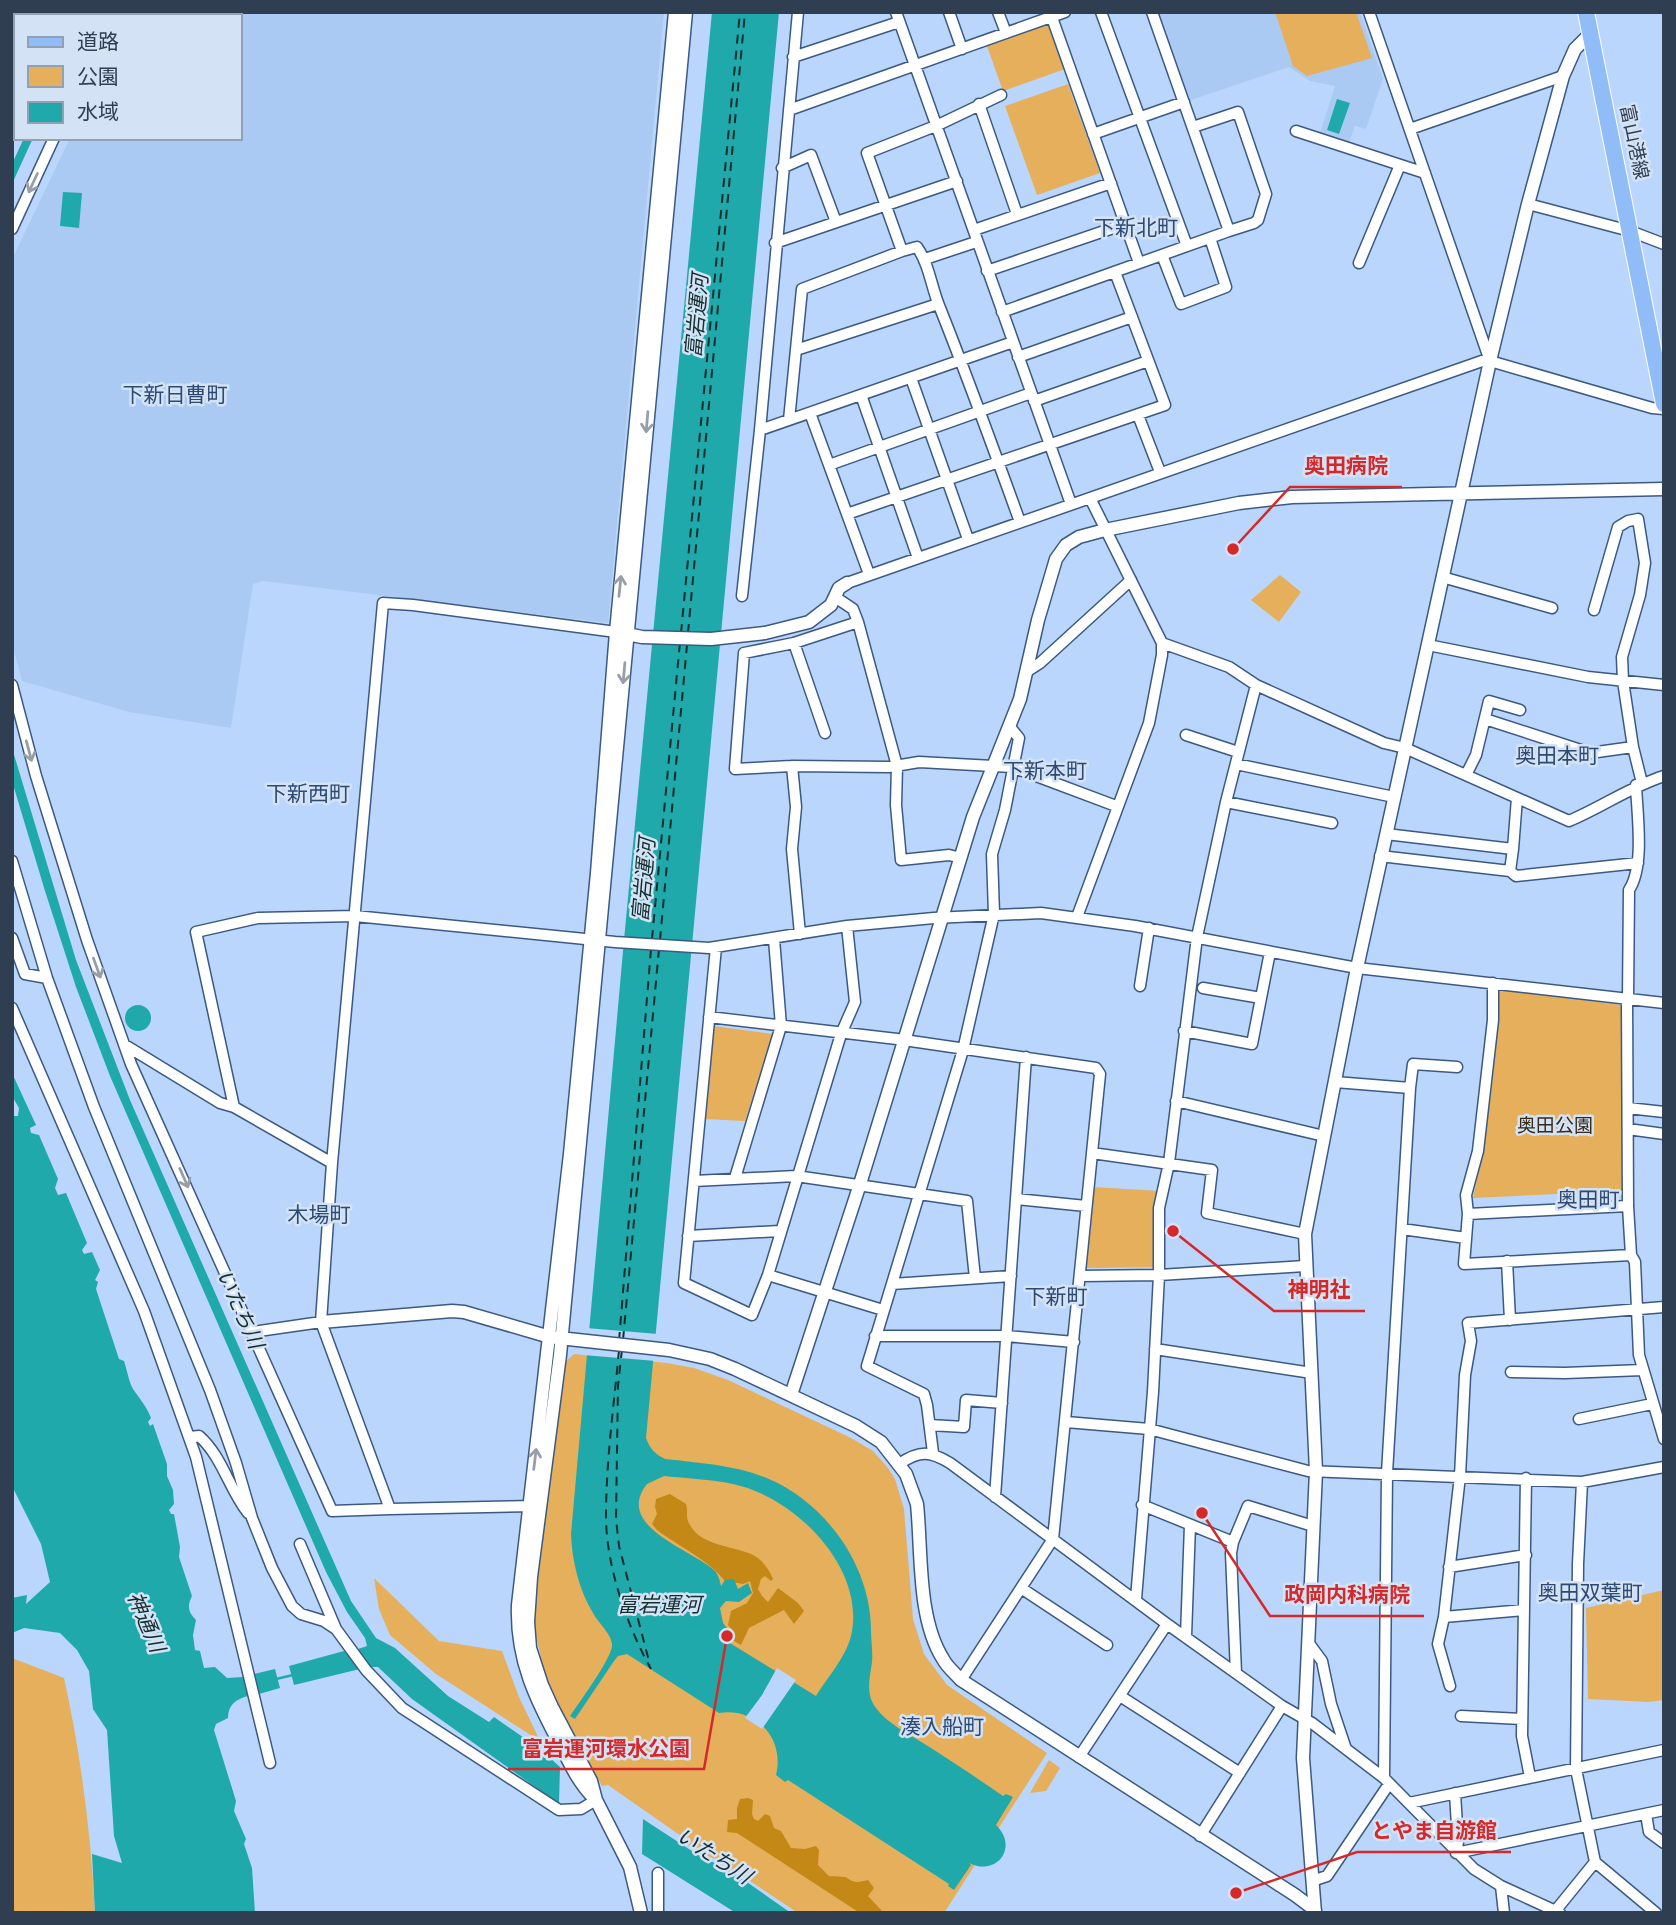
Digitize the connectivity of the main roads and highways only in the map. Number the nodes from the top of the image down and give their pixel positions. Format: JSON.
{"nodes":[{"id":1,"x":1587,"y":12,"type":"edge"},
{"id":2,"x":1664,"y":407,"type":"edge"}],
"edges":[{"from":1,"to":2,"type":"main road","name":"富山港線"}]}
